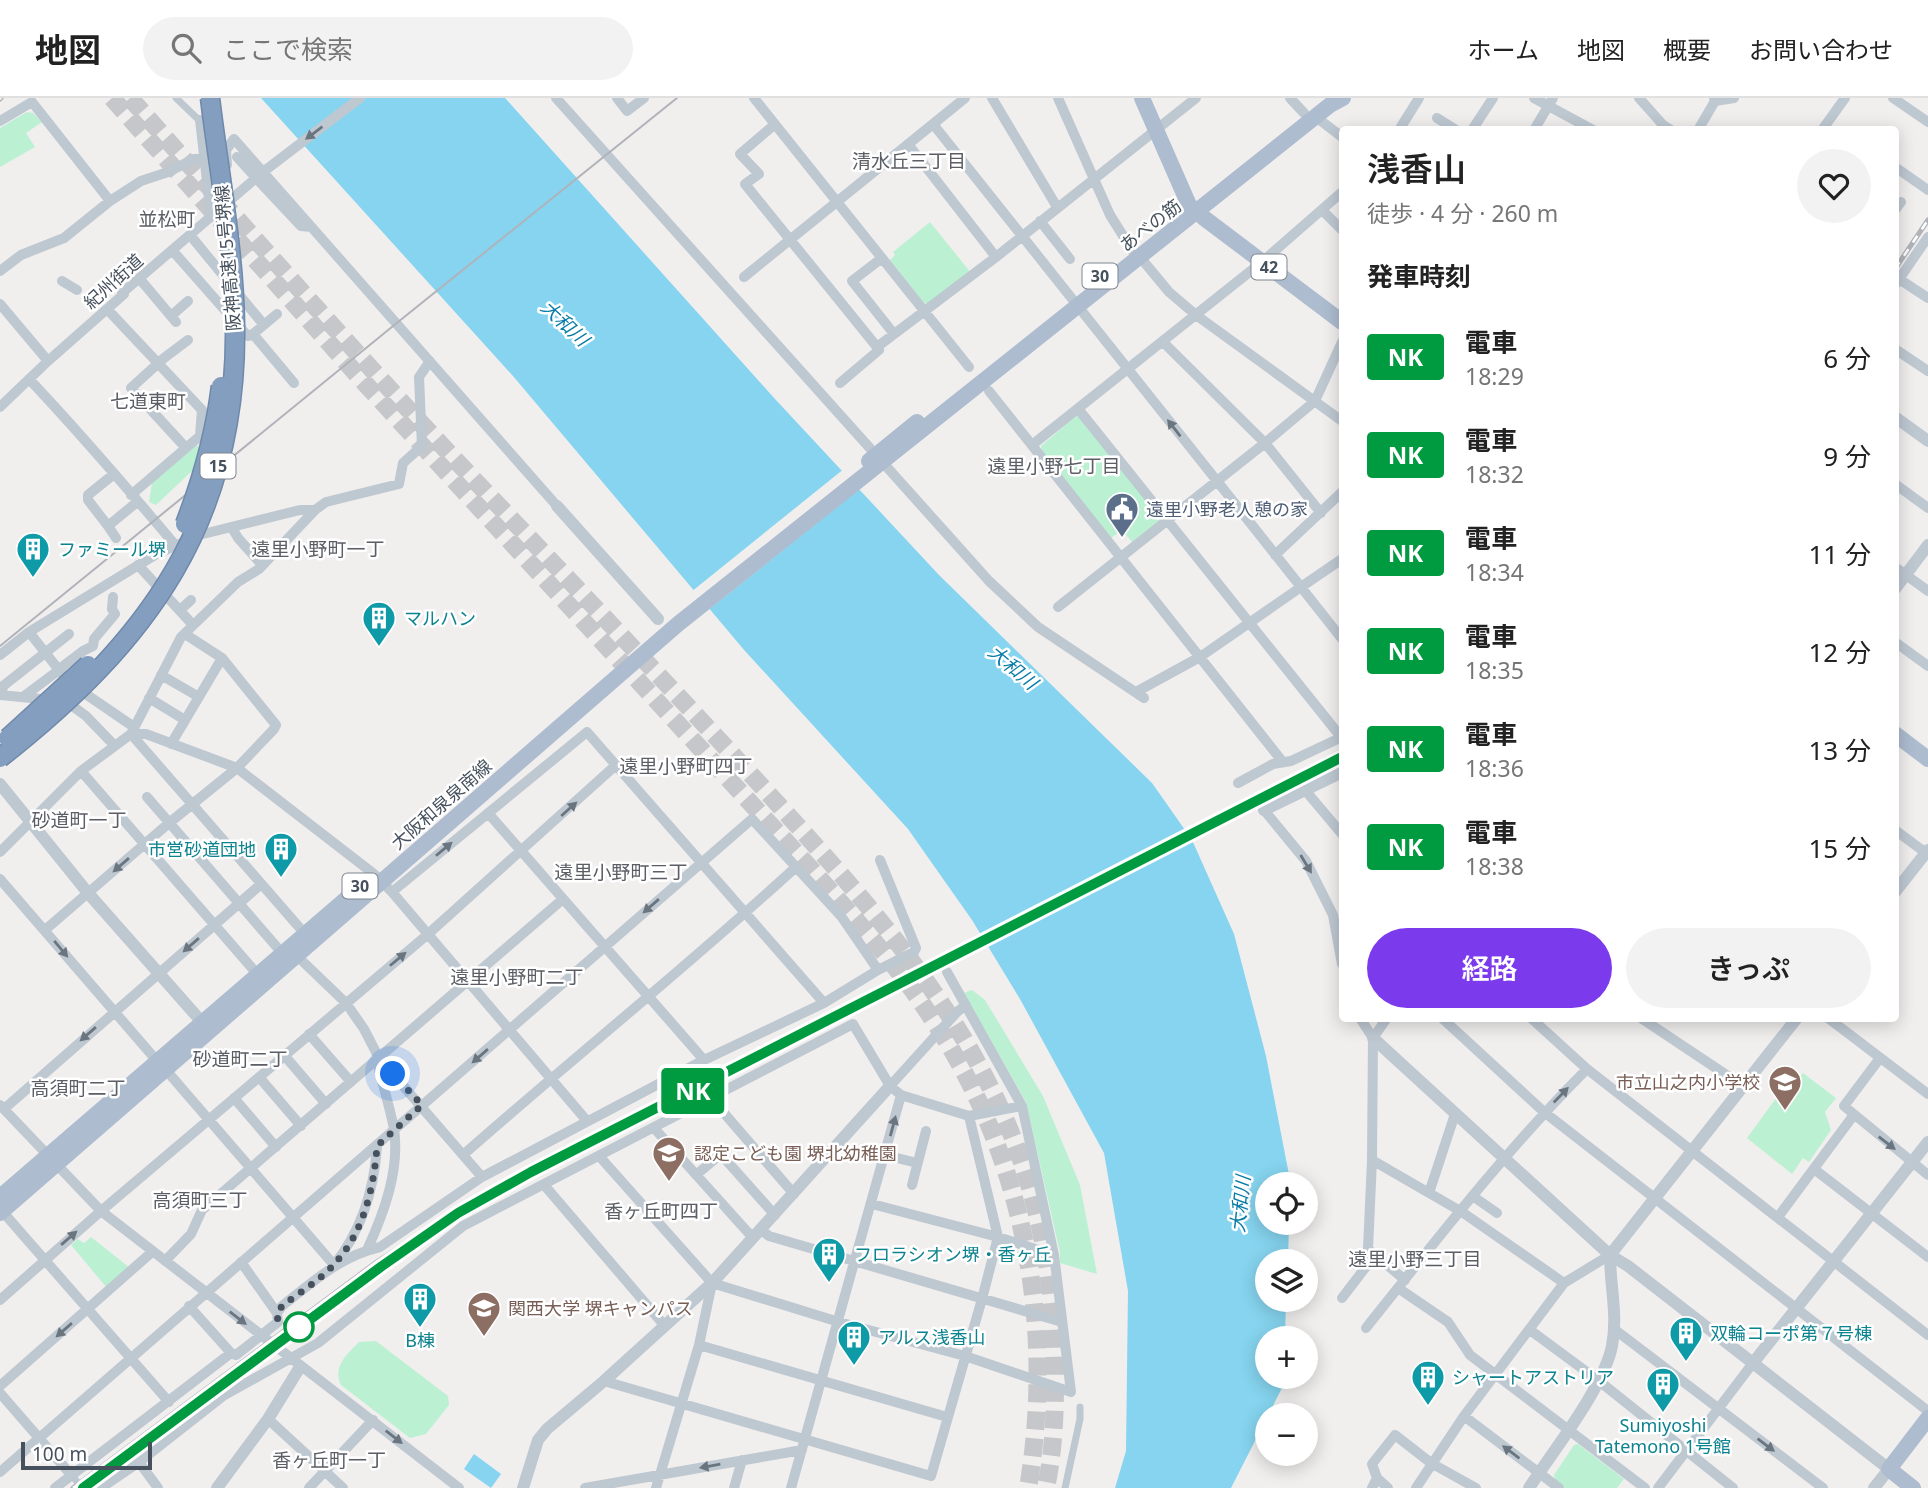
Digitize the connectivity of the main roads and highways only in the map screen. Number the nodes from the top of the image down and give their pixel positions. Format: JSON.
{"nodes":[{"id":1,"x":198,"y":98,"type":"edge"},
{"id":2,"x":209,"y":98,"type":"edge"},
{"id":3,"x":1142,"y":98,"type":"edge"},
{"id":4,"x":1324,"y":98,"type":"edge"},
{"id":5,"x":1343,"y":98,"type":"edge"},
{"id":6,"x":1310,"y":115,"type":"junction"},
{"id":7,"x":1193,"y":209,"type":"junction"},
{"id":8,"x":1339,"y":320,"type":"edge"},
{"id":9,"x":875,"y":462,"type":"joint"},
{"id":10,"x":1899,"y":737,"type":"edge"},
{"id":11,"x":0,"y":745,"type":"edge"},
{"id":12,"x":0,"y":758,"type":"edge"},
{"id":13,"x":1928,"y":759,"type":"edge"},
{"id":14,"x":382,"y":883,"type":"junction"},
{"id":15,"x":290,"y":955,"type":"junction"},
{"id":16,"x":206,"y":1027,"type":"junction"},
{"id":17,"x":1,"y":1207,"type":"edge"},
{"id":18,"x":1928,"y":1418,"type":"edge"},
{"id":19,"x":1913,"y":1488,"type":"edge"}],
"edges":[{"from":1,"to":11,"type":"highway","name":"阪神高速15号堺線","number":"15","bridge":true},
{"from":2,"to":12,"type":"highway","name":"阪神高速15号堺線","number":"15","bridge":true},
{"from":3,"to":7,"type":"main road","number":"42"},
{"from":4,"to":6,"type":"main road","name":"あべの筋","number":"30"},
{"from":5,"to":6,"type":"main road","name":"あべの筋","number":"30"},
{"from":6,"to":7,"type":"main road","name":"あべの筋","number":"30"},
{"from":7,"to":8,"type":"main road","number":"42"},
{"from":7,"to":9,"type":"main road","name":"あべの筋","number":"30"},
{"from":9,"to":14,"type":"main road","name":"大阪和泉泉南線","number":"30"},
{"from":10,"to":13,"type":"main road"},
{"from":14,"to":15,"type":"main road","name":"大阪和泉泉南線","number":"30"},
{"from":14,"to":15,"type":"main road","name":"大阪和泉泉南線","number":"30"},
{"from":15,"to":16,"type":"main road","name":"大阪和泉泉南線","number":"30"},
{"from":15,"to":16,"type":"main road","name":"大阪和泉泉南線","number":"30"},
{"from":16,"to":17,"type":"main road","name":"大阪和泉泉南線","number":"30"},
{"from":18,"to":19,"type":"main road"}]}
